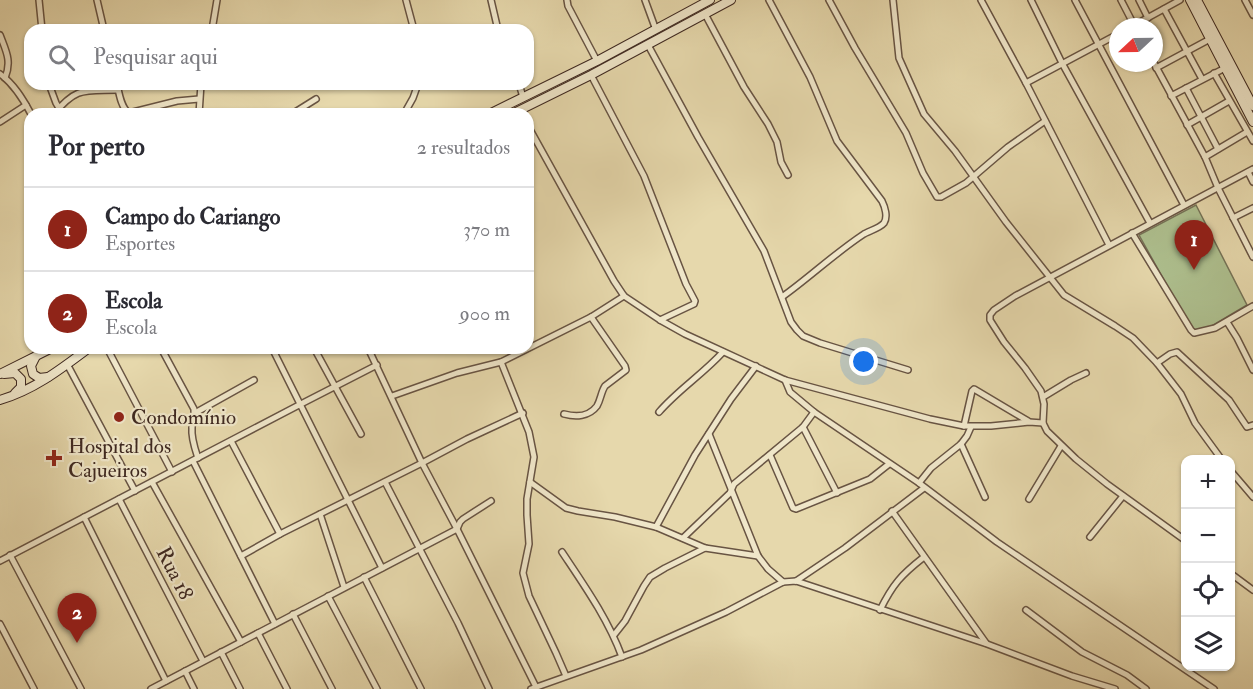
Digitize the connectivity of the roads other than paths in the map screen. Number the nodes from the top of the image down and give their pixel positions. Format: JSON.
{"nodes":[{"id":1,"x":39,"y":0,"type":"edge"},
{"id":2,"x":97,"y":0,"type":"edge"},
{"id":3,"x":217,"y":0,"type":"edge"},
{"id":4,"x":406,"y":0,"type":"edge"},
{"id":5,"x":491,"y":0,"type":"edge"},
{"id":6,"x":567,"y":0,"type":"edge"},
{"id":7,"x":645,"y":0,"type":"edge"},
{"id":8,"x":710,"y":0,"type":"edge"},
{"id":9,"x":731,"y":0,"type":"edge"},
{"id":10,"x":769,"y":0,"type":"edge"},
{"id":11,"x":830,"y":0,"type":"edge"},
{"id":12,"x":893,"y":0,"type":"edge"},
{"id":13,"x":981,"y":0,"type":"edge"},
{"id":14,"x":1030,"y":0,"type":"edge"},
{"id":15,"x":1075,"y":0,"type":"edge"},
{"id":16,"x":1121,"y":0,"type":"edge"},
{"id":17,"x":1139,"y":0,"type":"edge"},
{"id":18,"x":1180,"y":0,"type":"edge"},
{"id":19,"x":1190,"y":0,"type":"edge"},
{"id":20,"x":1197,"y":0,"type":"edge"},
{"id":21,"x":1245,"y":0,"type":"edge"},
{"id":22,"x":1164,"y":9,"type":"junction"},
{"id":23,"x":705,"y":14,"type":"junction"},
{"id":24,"x":1253,"y":15,"type":"edge"},
{"id":25,"x":1129,"y":18,"type":"edge"},
{"id":26,"x":1148,"y":18,"type":"joint"},
{"id":27,"x":41,"y":24,"type":"edge"},
{"id":28,"x":103,"y":24,"type":"edge"},
{"id":29,"x":213,"y":24,"type":"edge"},
{"id":30,"x":412,"y":24,"type":"edge"},
{"id":31,"x":497,"y":24,"type":"edge"},
{"id":32,"x":656,"y":30,"type":"junction"},
{"id":33,"x":0,"y":35,"type":"edge"},
{"id":34,"x":1109,"y":39,"type":"edge"},
{"id":35,"x":1210,"y":39,"type":"junction"},
{"id":36,"x":648,"y":45,"type":"junction"},
{"id":37,"x":1099,"y":45,"type":"junction"},
{"id":38,"x":1187,"y":52,"type":"junction"},
{"id":39,"x":597,"y":61,"type":"junction"},
{"id":40,"x":1163,"y":62,"type":"edge"},
{"id":41,"x":1062,"y":63,"type":"junction"},
{"id":42,"x":1225,"y":68,"type":"junction"},
{"id":43,"x":1158,"y":72,"type":"edge"},
{"id":44,"x":1214,"y":73,"type":"junction"},
{"id":45,"x":591,"y":75,"type":"junction"},
{"id":46,"x":2,"y":76,"type":"edge"},
{"id":47,"x":1202,"y":79,"type":"junction"},
{"id":48,"x":1026,"y":83,"type":"junction"},
{"id":49,"x":1186,"y":88,"type":"junction"},
{"id":50,"x":51,"y":90,"type":"edge"},
{"id":51,"x":93,"y":90,"type":"edge"},
{"id":52,"x":119,"y":90,"type":"edge"},
{"id":53,"x":200,"y":90,"type":"edge"},
{"id":54,"x":416,"y":90,"type":"edge"},
{"id":55,"x":521,"y":90,"type":"edge"},
{"id":56,"x":1171,"y":96,"type":"junction"},
{"id":57,"x":523,"y":97,"type":"junction"},
{"id":58,"x":199,"y":99,"type":"junction"},
{"id":59,"x":316,"y":99,"type":"dead end"},
{"id":60,"x":1229,"y":101,"type":"junction"},
{"id":61,"x":26,"y":105,"type":"junction"},
{"id":62,"x":1253,"y":105,"type":"edge"},
{"id":63,"x":28,"y":108,"type":"edge"},
{"id":64,"x":59,"y":108,"type":"joint"},
{"id":65,"x":123,"y":108,"type":"edge"},
{"id":66,"x":149,"y":108,"type":"edge"},
{"id":67,"x":199,"y":108,"type":"edge"},
{"id":68,"x":302,"y":108,"type":"edge"},
{"id":69,"x":407,"y":108,"type":"edge"},
{"id":70,"x":501,"y":108,"type":"edge"},
{"id":71,"x":528,"y":108,"type":"edge"},
{"id":72,"x":1202,"y":117,"type":"junction"},
{"id":73,"x":1045,"y":121,"type":"junction"},
{"id":74,"x":0,"y":122,"type":"edge"},
{"id":75,"x":1253,"y":122,"type":"edge"},
{"id":76,"x":1187,"y":125,"type":"junction"},
{"id":77,"x":1247,"y":132,"type":"junction"},
{"id":78,"x":534,"y":137,"type":"edge"},
{"id":79,"x":1253,"y":141,"type":"edge"},
{"id":80,"x":1218,"y":149,"type":"junction"},
{"id":81,"x":1204,"y":157,"type":"junction"},
{"id":82,"x":1250,"y":170,"type":"edge"},
{"id":83,"x":788,"y":175,"type":"dead end"},
{"id":84,"x":974,"y":177,"type":"junction"},
{"id":85,"x":1253,"y":182,"type":"edge"},
{"id":86,"x":1218,"y":188,"type":"junction"},
{"id":87,"x":1184,"y":205,"type":"junction"},
{"id":88,"x":1253,"y":208,"type":"edge"},
{"id":89,"x":1233,"y":218,"type":"junction"},
{"id":90,"x":1150,"y":223,"type":"junction"},
{"id":91,"x":1132,"y":233,"type":"junction"},
{"id":92,"x":1250,"y":243,"type":"edge"},
{"id":93,"x":1109,"y":245,"type":"junction"},
{"id":94,"x":1253,"y":257,"type":"edge"},
{"id":95,"x":1050,"y":277,"type":"junction"},
{"id":96,"x":624,"y":296,"type":"junction"},
{"id":97,"x":782,"y":297,"type":"junction"},
{"id":98,"x":1253,"y":306,"type":"edge"},
{"id":99,"x":591,"y":317,"type":"junction"},
{"id":100,"x":660,"y":320,"type":"junction"},
{"id":101,"x":1227,"y":322,"type":"junction"},
{"id":102,"x":534,"y":346,"type":"edge"},
{"id":103,"x":723,"y":352,"type":"junction"},
{"id":104,"x":81,"y":354,"type":"edge"},
{"id":105,"x":110,"y":354,"type":"edge"},
{"id":106,"x":164,"y":354,"type":"edge"},
{"id":107,"x":275,"y":354,"type":"edge"},
{"id":108,"x":317,"y":354,"type":"edge"},
{"id":109,"x":372,"y":354,"type":"edge"},
{"id":110,"x":517,"y":354,"type":"edge"},
{"id":111,"x":37,"y":355,"type":"joint"},
{"id":112,"x":501,"y":362,"type":"junction"},
{"id":113,"x":1157,"y":363,"type":"junction"},
{"id":114,"x":67,"y":364,"type":"junction"},
{"id":115,"x":377,"y":365,"type":"junction"},
{"id":116,"x":756,"y":366,"type":"junction"},
{"id":117,"x":908,"y":370,"type":"dead end"},
{"id":118,"x":1253,"y":370,"type":"edge"},
{"id":119,"x":1086,"y":373,"type":"dead end"},
{"id":120,"x":0,"y":374,"type":"edge"},
{"id":121,"x":51,"y":376,"type":"junction"},
{"id":122,"x":254,"y":380,"type":"dead end"},
{"id":123,"x":785,"y":380,"type":"junction"},
{"id":124,"x":335,"y":387,"type":"junction"},
{"id":125,"x":392,"y":396,"type":"junction"},
{"id":126,"x":9,"y":397,"type":"junction"},
{"id":127,"x":1043,"y":397,"type":"junction"},
{"id":128,"x":0,"y":400,"type":"edge"},
{"id":129,"x":299,"y":405,"type":"junction"},
{"id":130,"x":659,"y":412,"type":"dead end"},
{"id":131,"x":814,"y":412,"type":"junction"},
{"id":132,"x":195,"y":413,"type":"junction"},
{"id":133,"x":522,"y":413,"type":"junction"},
{"id":134,"x":564,"y":414,"type":"dead end"},
{"id":135,"x":1029,"y":422,"type":"junction"},
{"id":136,"x":1043,"y":423,"type":"junction"},
{"id":137,"x":1253,"y":425,"type":"edge"},
{"id":138,"x":964,"y":426,"type":"junction"},
{"id":139,"x":803,"y":427,"type":"junction"},
{"id":140,"x":971,"y":427,"type":"junction"},
{"id":141,"x":361,"y":434,"type":"dead end"},
{"id":142,"x":709,"y":434,"type":"junction"},
{"id":143,"x":231,"y":441,"type":"junction"},
{"id":144,"x":961,"y":444,"type":"junction"},
{"id":145,"x":1061,"y":446,"type":"junction"},
{"id":146,"x":770,"y":454,"type":"junction"},
{"id":147,"x":1219,"y":455,"type":"edge"},
{"id":148,"x":195,"y":459,"type":"junction"},
{"id":149,"x":422,"y":463,"type":"junction"},
{"id":150,"x":889,"y":464,"type":"junction"},
{"id":151,"x":172,"y":472,"type":"junction"},
{"id":152,"x":1235,"y":476,"type":"edge"},
{"id":153,"x":152,"y":482,"type":"junction"},
{"id":154,"x":385,"y":482,"type":"junction"},
{"id":155,"x":530,"y":482,"type":"junction"},
{"id":156,"x":921,"y":486,"type":"junction"},
{"id":157,"x":732,"y":488,"type":"junction"},
{"id":158,"x":135,"y":491,"type":"junction"},
{"id":159,"x":837,"y":492,"type":"junction"},
{"id":160,"x":1123,"y":496,"type":"junction"},
{"id":161,"x":985,"y":497,"type":"dead end"},
{"id":162,"x":1253,"y":497,"type":"edge"},
{"id":163,"x":119,"y":499,"type":"junction"},
{"id":164,"x":1029,"y":499,"type":"dead end"},
{"id":165,"x":347,"y":500,"type":"junction"},
{"id":166,"x":491,"y":501,"type":"dead end"},
{"id":167,"x":892,"y":511,"type":"junction"},
{"id":168,"x":320,"y":514,"type":"junction"},
{"id":169,"x":84,"y":517,"type":"junction"},
{"id":170,"x":656,"y":527,"type":"junction"},
{"id":171,"x":457,"y":529,"type":"junction"},
{"id":172,"x":280,"y":534,"type":"junction"},
{"id":173,"x":1090,"y":537,"type":"dead end"},
{"id":174,"x":683,"y":538,"type":"junction"},
{"id":175,"x":1181,"y":538,"type":"edge"},
{"id":176,"x":419,"y":548,"type":"junction"},
{"id":177,"x":705,"y":549,"type":"junction"},
{"id":178,"x":562,"y":552,"type":"dead end"},
{"id":179,"x":10,"y":555,"type":"junction"},
{"id":180,"x":241,"y":556,"type":"junction"},
{"id":181,"x":758,"y":556,"type":"junction"},
{"id":182,"x":924,"y":557,"type":"junction"},
{"id":183,"x":0,"y":561,"type":"edge"},
{"id":184,"x":382,"y":568,"type":"junction"},
{"id":185,"x":364,"y":577,"type":"junction"},
{"id":186,"x":1235,"y":577,"type":"edge"},
{"id":187,"x":796,"y":581,"type":"junction"},
{"id":188,"x":783,"y":582,"type":"junction"},
{"id":189,"x":344,"y":588,"type":"junction"},
{"id":190,"x":1253,"y":590,"type":"edge"},
{"id":191,"x":328,"y":596,"type":"junction"},
{"id":192,"x":880,"y":610,"type":"junction"},
{"id":193,"x":1026,"y":610,"type":"dead end"},
{"id":194,"x":293,"y":614,"type":"junction"},
{"id":195,"x":0,"y":624,"type":"edge"},
{"id":196,"x":274,"y":624,"type":"junction"},
{"id":197,"x":258,"y":633,"type":"junction"},
{"id":198,"x":614,"y":634,"type":"junction"},
{"id":199,"x":241,"y":642,"type":"junction"},
{"id":200,"x":987,"y":644,"type":"junction"},
{"id":201,"x":221,"y":652,"type":"junction"},
{"id":202,"x":622,"y":657,"type":"junction"},
{"id":203,"x":203,"y":661,"type":"junction"},
{"id":204,"x":185,"y":671,"type":"junction"},
{"id":205,"x":566,"y":676,"type":"junction"},
{"id":206,"x":166,"y":681,"type":"junction"},
{"id":207,"x":533,"y":688,"type":"edge"},
{"id":208,"x":34,"y":689,"type":"edge"},
{"id":209,"x":81,"y":689,"type":"edge"},
{"id":210,"x":151,"y":689,"type":"edge"},
{"id":211,"x":194,"y":689,"type":"edge"},
{"id":212,"x":240,"y":689,"type":"edge"},
{"id":213,"x":287,"y":689,"type":"edge"},
{"id":214,"x":332,"y":689,"type":"edge"},
{"id":215,"x":377,"y":689,"type":"edge"},
{"id":216,"x":421,"y":689,"type":"edge"},
{"id":217,"x":489,"y":689,"type":"edge"},
{"id":218,"x":1115,"y":689,"type":"edge"},
{"id":219,"x":1146,"y":689,"type":"edge"},
{"id":220,"x":1214,"y":689,"type":"edge"}],
"edges":[{"from":1,"to":27,"type":"street"},
{"from":2,"to":28,"type":"street"},
{"from":3,"to":29,"type":"street"},
{"from":4,"to":30,"type":"street"},
{"from":5,"to":31,"type":"street"},
{"from":6,"to":39,"type":"street"},
{"from":7,"to":32,"type":"street"},
{"from":8,"to":32,"type":"main road"},
{"from":9,"to":23,"type":"main road"},
{"from":10,"to":97,"type":"street"},
{"from":11,"to":84,"type":"street"},
{"from":12,"to":84,"type":"street"},
{"from":13,"to":48,"type":"street"},
{"from":14,"to":41,"type":"street"},
{"from":15,"to":37,"type":"street"},
{"from":16,"to":25,"type":"street"},
{"from":17,"to":26,"type":"street"},
{"from":18,"to":22,"type":"street"},
{"from":19,"to":35,"type":"main road"},
{"from":20,"to":62,"type":"main road"},
{"from":21,"to":24,"type":"street"},
{"from":22,"to":26,"type":"street"},
{"from":22,"to":38,"type":"street"},
{"from":23,"to":36,"type":"main road"},
{"from":23,"to":83,"type":"street"},
{"from":32,"to":39,"type":"main road"},
{"from":33,"to":46,"type":"street"},
{"from":34,"to":37,"type":"street"},
{"from":35,"to":38,"type":"street"},
{"from":35,"to":42,"type":"main road"},
{"from":36,"to":45,"type":"main road"},
{"from":36,"to":97,"type":"street"},
{"from":37,"to":41,"type":"street"},
{"from":37,"to":87,"type":"street"},
{"from":38,"to":40,"type":"street"},
{"from":38,"to":47,"type":"street"},
{"from":39,"to":57,"type":"main road"},
{"from":41,"to":48,"type":"street"},
{"from":41,"to":90,"type":"street"},
{"from":42,"to":44,"type":"street"},
{"from":42,"to":75,"type":"main road"},
{"from":43,"to":56,"type":"street"},
{"from":44,"to":47,"type":"street"},
{"from":44,"to":60,"type":"street"},
{"from":45,"to":71,"type":"main road"},
{"from":45,"to":100,"type":"street"},
{"from":46,"to":61,"type":"street"},
{"from":47,"to":49,"type":"street"},
{"from":48,"to":73,"type":"street"},
{"from":49,"to":56,"type":"street"},
{"from":49,"to":72,"type":"street"},
{"from":50,"to":64,"type":"street"},
{"from":51,"to":64,"type":"street"},
{"from":52,"to":65,"type":"street"},
{"from":53,"to":58,"type":"street"},
{"from":54,"to":69,"type":"street"},
{"from":55,"to":57,"type":"street"},
{"from":56,"to":76,"type":"street"},
{"from":57,"to":70,"type":"main road"},
{"from":58,"to":66,"type":"street"},
{"from":58,"to":67,"type":"street"},
{"from":59,"to":68,"type":"street"},
{"from":60,"to":72,"type":"street"},
{"from":60,"to":77,"type":"street"},
{"from":61,"to":63,"type":"street"},
{"from":61,"to":74,"type":"street"},
{"from":72,"to":76,"type":"street"},
{"from":72,"to":80,"type":"street"},
{"from":73,"to":84,"type":"street"},
{"from":73,"to":93,"type":"street"},
{"from":76,"to":81,"type":"street"},
{"from":77,"to":79,"type":"street"},
{"from":77,"to":80,"type":"street"},
{"from":78,"to":96,"type":"street"},
{"from":80,"to":81,"type":"street"},
{"from":81,"to":86,"type":"street"},
{"from":82,"to":85,"type":"street"},
{"from":82,"to":86,"type":"street"},
{"from":84,"to":95,"type":"street"},
{"from":86,"to":87,"type":"street"},
{"from":86,"to":89,"type":"street"},
{"from":87,"to":90,"type":"street"},
{"from":88,"to":89,"type":"street"},
{"from":89,"to":92,"type":"street"},
{"from":90,"to":91,"type":"street"},
{"from":91,"to":93,"type":"street"},
{"from":91,"to":101,"type":"street"},
{"from":92,"to":94,"type":"street"},
{"from":93,"to":95,"type":"street"},
{"from":95,"to":113,"type":"street"},
{"from":95,"to":127,"type":"street"},
{"from":96,"to":99,"type":"street"},
{"from":96,"to":100,"type":"street"},
{"from":97,"to":117,"type":"street"},
{"from":98,"to":101,"type":"street"},
{"from":99,"to":102,"type":"street"},
{"from":99,"to":134,"type":"street"},
{"from":100,"to":103,"type":"street"},
{"from":101,"to":118,"type":"street"},
{"from":103,"to":116,"type":"street"},
{"from":103,"to":130,"type":"street"},
{"from":104,"to":114,"type":"main road"},
{"from":105,"to":151,"type":"street"},
{"from":106,"to":132,"type":"street"},
{"from":107,"to":129,"type":"street"},
{"from":108,"to":124,"type":"street"},
{"from":109,"to":115,"type":"street"},
{"from":110,"to":112,"type":"street"},
{"from":111,"to":120,"type":"main road"},
{"from":111,"to":121,"type":"main road"},
{"from":112,"to":125,"type":"street"},
{"from":112,"to":133,"type":"street"},
{"from":113,"to":137,"type":"street"},
{"from":113,"to":147,"type":"street"},
{"from":114,"to":121,"type":"main road"},
{"from":114,"to":158,"type":"street"},
{"from":115,"to":124,"type":"street"},
{"from":115,"to":125,"type":"street"},
{"from":116,"to":123,"type":"street"},
{"from":116,"to":142,"type":"street"},
{"from":119,"to":127,"type":"street"},
{"from":120,"to":126,"type":"main road"},
{"from":121,"to":126,"type":"main road"},
{"from":122,"to":132,"type":"street"},
{"from":123,"to":131,"type":"street"},
{"from":123,"to":138,"type":"street"},
{"from":124,"to":129,"type":"street"},
{"from":124,"to":141,"type":"street"},
{"from":125,"to":149,"type":"street"},
{"from":126,"to":128,"type":"main road"},
{"from":127,"to":136,"type":"street"},
{"from":129,"to":143,"type":"street"},
{"from":129,"to":165,"type":"street"},
{"from":131,"to":139,"type":"street"},
{"from":131,"to":150,"type":"street"},
{"from":132,"to":148,"type":"street"},
{"from":133,"to":149,"type":"street"},
{"from":133,"to":155,"type":"street"},
{"from":135,"to":136,"type":"street"},
{"from":135,"to":138,"type":"street"},
{"from":135,"to":140,"type":"street"},
{"from":136,"to":145,"type":"street"},
{"from":138,"to":140,"type":"street"},
{"from":139,"to":146,"type":"street"},
{"from":139,"to":159,"type":"street"},
{"from":140,"to":144,"type":"street"},
{"from":142,"to":157,"type":"street"},
{"from":142,"to":170,"type":"street"},
{"from":143,"to":148,"type":"street"},
{"from":143,"to":172,"type":"street"},
{"from":144,"to":156,"type":"street"},
{"from":144,"to":161,"type":"street"},
{"from":145,"to":160,"type":"street"},
{"from":145,"to":164,"type":"street"},
{"from":146,"to":157,"type":"street"},
{"from":146,"to":159,"type":"street"},
{"from":148,"to":151,"type":"street"},
{"from":148,"to":180,"type":"street"},
{"from":149,"to":154,"type":"street"},
{"from":149,"to":171,"type":"street"},
{"from":150,"to":156,"type":"street"},
{"from":150,"to":159,"type":"street"},
{"from":151,"to":153,"type":"street"},
{"from":152,"to":162,"type":"street"},
{"from":153,"to":158,"type":"street"},
{"from":153,"to":199,"type":"street"},
{"from":154,"to":165,"type":"street"},
{"from":154,"to":176,"type":"street"},
{"from":155,"to":170,"type":"street"},
{"from":155,"to":205,"type":"street"},
{"from":156,"to":167,"type":"street"},
{"from":156,"to":220,"type":"street"},
{"from":157,"to":174,"type":"street"},
{"from":157,"to":181,"type":"street"},
{"from":158,"to":163,"type":"street"},
{"from":160,"to":173,"type":"street"},
{"from":160,"to":175,"type":"street"},
{"from":163,"to":169,"type":"street"},
{"from":163,"to":203,"type":"street","name":"Rua 18"},
{"from":165,"to":168,"type":"street"},
{"from":165,"to":184,"type":"street"},
{"from":166,"to":171,"type":"street"},
{"from":167,"to":182,"type":"street"},
{"from":167,"to":187,"type":"street"},
{"from":168,"to":172,"type":"street"},
{"from":168,"to":189,"type":"street"},
{"from":169,"to":179,"type":"street"},
{"from":169,"to":206,"type":"street"},
{"from":170,"to":174,"type":"street"},
{"from":171,"to":176,"type":"street"},
{"from":171,"to":207,"type":"street"},
{"from":172,"to":180,"type":"street"},
{"from":174,"to":177,"type":"street"},
{"from":176,"to":184,"type":"street"},
{"from":176,"to":217,"type":"street"},
{"from":177,"to":181,"type":"street"},
{"from":177,"to":198,"type":"street"},
{"from":178,"to":198,"type":"street"},
{"from":179,"to":183,"type":"street"},
{"from":179,"to":209,"type":"street"},
{"from":180,"to":196,"type":"street"},
{"from":181,"to":188,"type":"street"},
{"from":182,"to":192,"type":"street"},
{"from":182,"to":200,"type":"street"},
{"from":184,"to":185,"type":"street"},
{"from":185,"to":189,"type":"street"},
{"from":185,"to":216,"type":"street"},
{"from":186,"to":190,"type":"street"},
{"from":187,"to":188,"type":"street"},
{"from":187,"to":192,"type":"street"},
{"from":188,"to":202,"type":"street"},
{"from":189,"to":191,"type":"street"},
{"from":191,"to":194,"type":"street"},
{"from":191,"to":215,"type":"street"},
{"from":192,"to":200,"type":"street"},
{"from":193,"to":219,"type":"street"},
{"from":194,"to":196,"type":"street"},
{"from":194,"to":214,"type":"street"},
{"from":195,"to":208,"type":"street"},
{"from":196,"to":197,"type":"street"},
{"from":197,"to":199,"type":"street"},
{"from":197,"to":213,"type":"street"},
{"from":198,"to":202,"type":"street"},
{"from":199,"to":201,"type":"street"},
{"from":200,"to":218,"type":"street"},
{"from":201,"to":203,"type":"street"},
{"from":201,"to":212,"type":"street"},
{"from":202,"to":205,"type":"street"},
{"from":203,"to":204,"type":"street"},
{"from":204,"to":206,"type":"street"},
{"from":204,"to":211,"type":"street"},
{"from":205,"to":207,"type":"street"},
{"from":206,"to":210,"type":"street"}]}
